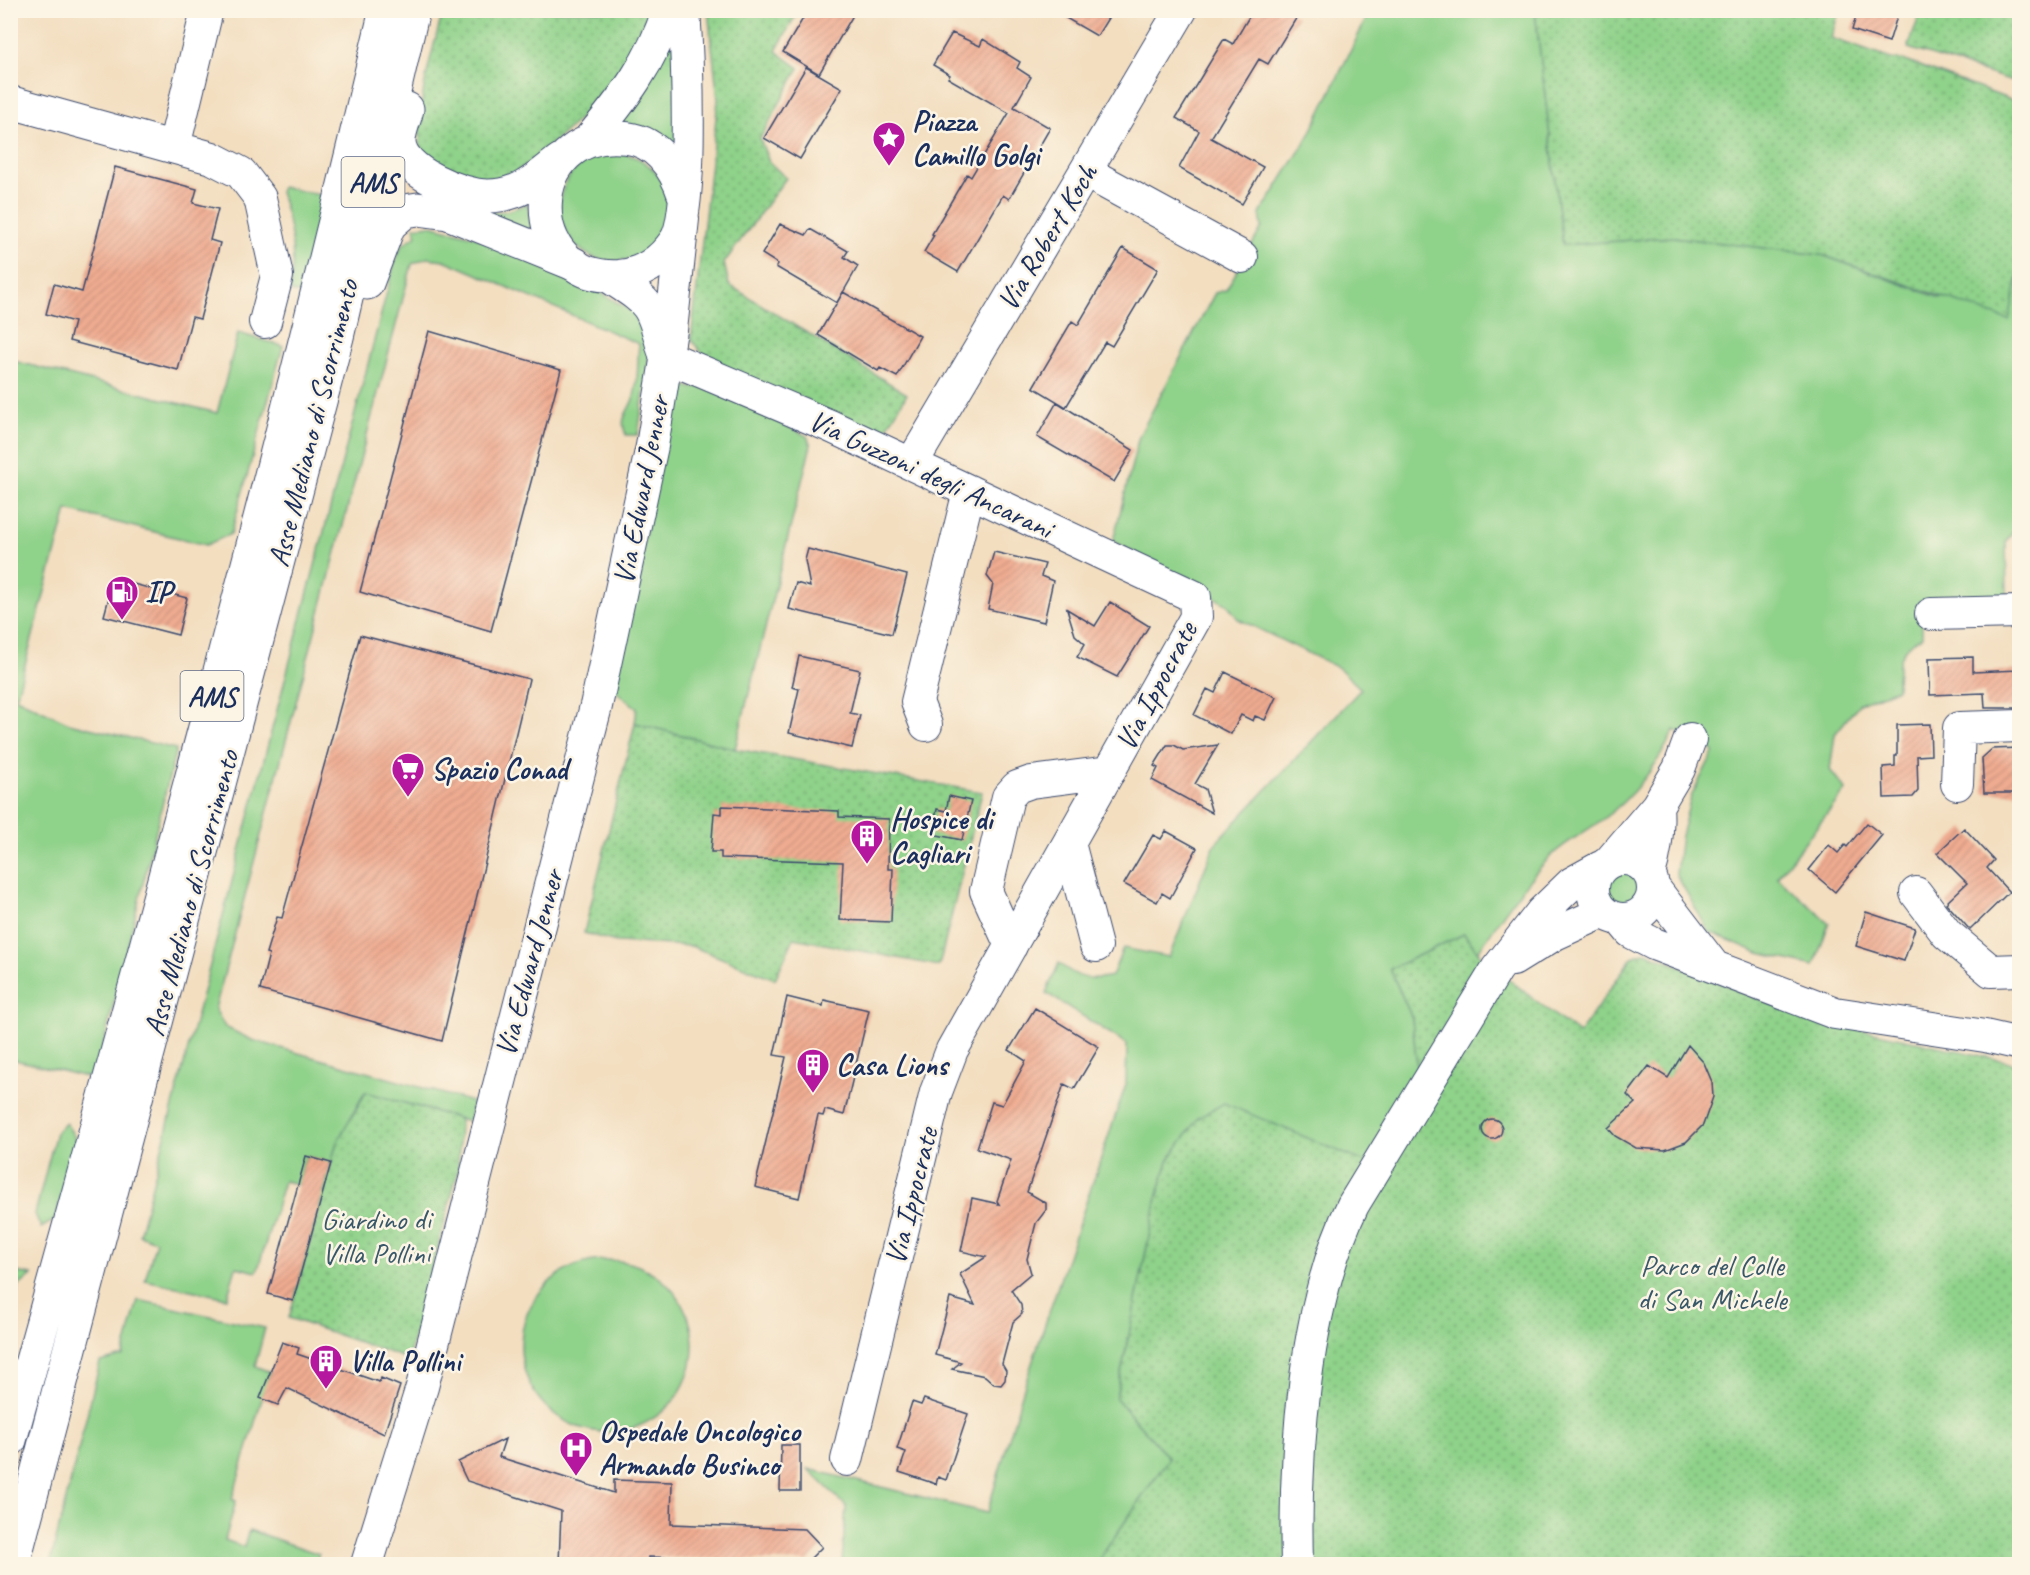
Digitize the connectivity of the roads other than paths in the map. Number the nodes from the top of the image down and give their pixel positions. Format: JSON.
{"nodes":[{"id":1,"x":207,"y":10,"type":"edge"},
{"id":2,"x":668,"y":10,"type":"edge"},
{"id":3,"x":684,"y":10,"type":"edge"},
{"id":4,"x":1181,"y":10,"type":"edge"},
{"id":5,"x":403,"y":16,"type":"edge"},
{"id":6,"x":10,"y":102,"type":"edge"},
{"id":7,"x":588,"y":141,"type":"junction"},
{"id":8,"x":174,"y":147,"type":"junction"},
{"id":9,"x":561,"y":160,"type":"junction"},
{"id":10,"x":1086,"y":172,"type":"junction"},
{"id":11,"x":683,"y":207,"type":"junction"},
{"id":12,"x":1242,"y":257,"type":"dead end"},
{"id":13,"x":574,"y":264,"type":"junction"},
{"id":14,"x":608,"y":276,"type":"junction"},
{"id":15,"x":265,"y":322,"type":"dead end"},
{"id":16,"x":337,"y":337,"type":"junction"},
{"id":17,"x":665,"y":356,"type":"junction"},
{"id":18,"x":912,"y":464,"type":"junction"},
{"id":19,"x":969,"y":491,"type":"junction"},
{"id":20,"x":1195,"y":597,"type":"joint"},
{"id":21,"x":2019,"y":612,"type":"edge"},
{"id":22,"x":1931,"y":614,"type":"dead end"},
{"id":23,"x":926,"y":725,"type":"dead end"},
{"id":24,"x":2019,"y":726,"type":"edge"},
{"id":25,"x":1690,"y":739,"type":"dead end"},
{"id":26,"x":1109,"y":772,"type":"junction"},
{"id":27,"x":1957,"y":784,"type":"dead end"},
{"id":28,"x":1657,"y":806,"type":"junction"},
{"id":29,"x":1069,"y":843,"type":"junction"},
{"id":30,"x":1606,"y":864,"type":"junction"},
{"id":31,"x":1651,"y":881,"type":"junction"},
{"id":32,"x":1916,"y":893,"type":"dead end"},
{"id":33,"x":1612,"y":916,"type":"junction"},
{"id":34,"x":1096,"y":945,"type":"dead end"},
{"id":35,"x":1011,"y":946,"type":"junction"},
{"id":36,"x":1713,"y":965,"type":"junction"},
{"id":37,"x":1497,"y":969,"type":"junction"},
{"id":38,"x":2019,"y":970,"type":"edge"},
{"id":39,"x":2019,"y":1044,"type":"edge"},
{"id":40,"x":10,"y":1440,"type":"edge"},
{"id":41,"x":847,"y":1460,"type":"dead end"},
{"id":42,"x":38,"y":1470,"type":"junction"},
{"id":43,"x":13,"y":1564,"type":"edge"},
{"id":44,"x":32,"y":1564,"type":"edge"},
{"id":45,"x":367,"y":1564,"type":"edge"},
{"id":46,"x":1297,"y":1564,"type":"edge"}],
"edges":[{"from":1,"to":8,"type":"street"},
{"from":2,"to":7,"type":"street","name":"Via Edward Jenner"},
{"from":3,"to":11,"type":"street","name":"Via Edward Jenner"},
{"from":4,"to":10,"type":"street","name":"Via Robert Koch"},
{"from":5,"to":9,"type":"highway"},
{"from":5,"to":16,"type":"highway","name":"Asse Mediano di Scorrimento","number":"AMS"},
{"from":5,"to":40,"type":"highway","name":"Asse Mediano di Scorrimento","number":"AMS"},
{"from":6,"to":8,"type":"street"},
{"from":7,"to":9,"type":"street","name":"Via Edward Jenner"},
{"from":7,"to":11,"type":"street","name":"Via Edward Jenner"},
{"from":8,"to":15,"type":"street"},
{"from":9,"to":13,"type":"street","name":"Via Edward Jenner"},
{"from":10,"to":12,"type":"street"},
{"from":10,"to":18,"type":"street","name":"Via Robert Koch"},
{"from":11,"to":14,"type":"street","name":"Via Edward Jenner"},
{"from":11,"to":17,"type":"street","name":"Via Edward Jenner"},
{"from":13,"to":14,"type":"street","name":"Via Edward Jenner"},
{"from":13,"to":16,"type":"highway"},
{"from":14,"to":17,"type":"street","name":"Via Edward Jenner"},
{"from":16,"to":42,"type":"highway","name":"Asse Mediano di Scorrimento","number":"AMS"},
{"from":17,"to":18,"type":"street","name":"Via Guzzoni degli Ancarani"},
{"from":17,"to":45,"type":"street","name":"Via Edward Jenner"},
{"from":18,"to":19,"type":"street","name":"Via Guzzoni degli Ancarani"},
{"from":19,"to":20,"type":"street","name":"Via Guzzoni degli Ancarani"},
{"from":19,"to":23,"type":"street"},
{"from":20,"to":26,"type":"street","name":"Via Ippocrate"},
{"from":21,"to":22,"type":"street"},
{"from":24,"to":27,"type":"street"},
{"from":25,"to":28,"type":"street"},
{"from":26,"to":29,"type":"street","name":"Via Ippocrate"},
{"from":26,"to":35,"type":"street","name":"Via Ippocrate"},
{"from":28,"to":30,"type":"street"},
{"from":28,"to":31,"type":"street"},
{"from":29,"to":34,"type":"street"},
{"from":29,"to":35,"type":"street","name":"Via Ippocrate"},
{"from":30,"to":31,"type":"street"},
{"from":30,"to":33,"type":"street"},
{"from":30,"to":37,"type":"street"},
{"from":31,"to":33,"type":"street"},
{"from":31,"to":36,"type":"street"},
{"from":32,"to":38,"type":"street"},
{"from":33,"to":36,"type":"street"},
{"from":33,"to":37,"type":"street"},
{"from":35,"to":41,"type":"street","name":"Via Ippocrate"},
{"from":36,"to":39,"type":"street"},
{"from":37,"to":46,"type":"street"},
{"from":42,"to":43,"type":"highway","name":"Asse Mediano di Scorrimento","number":"AMS"},
{"from":42,"to":44,"type":"highway"}]}
